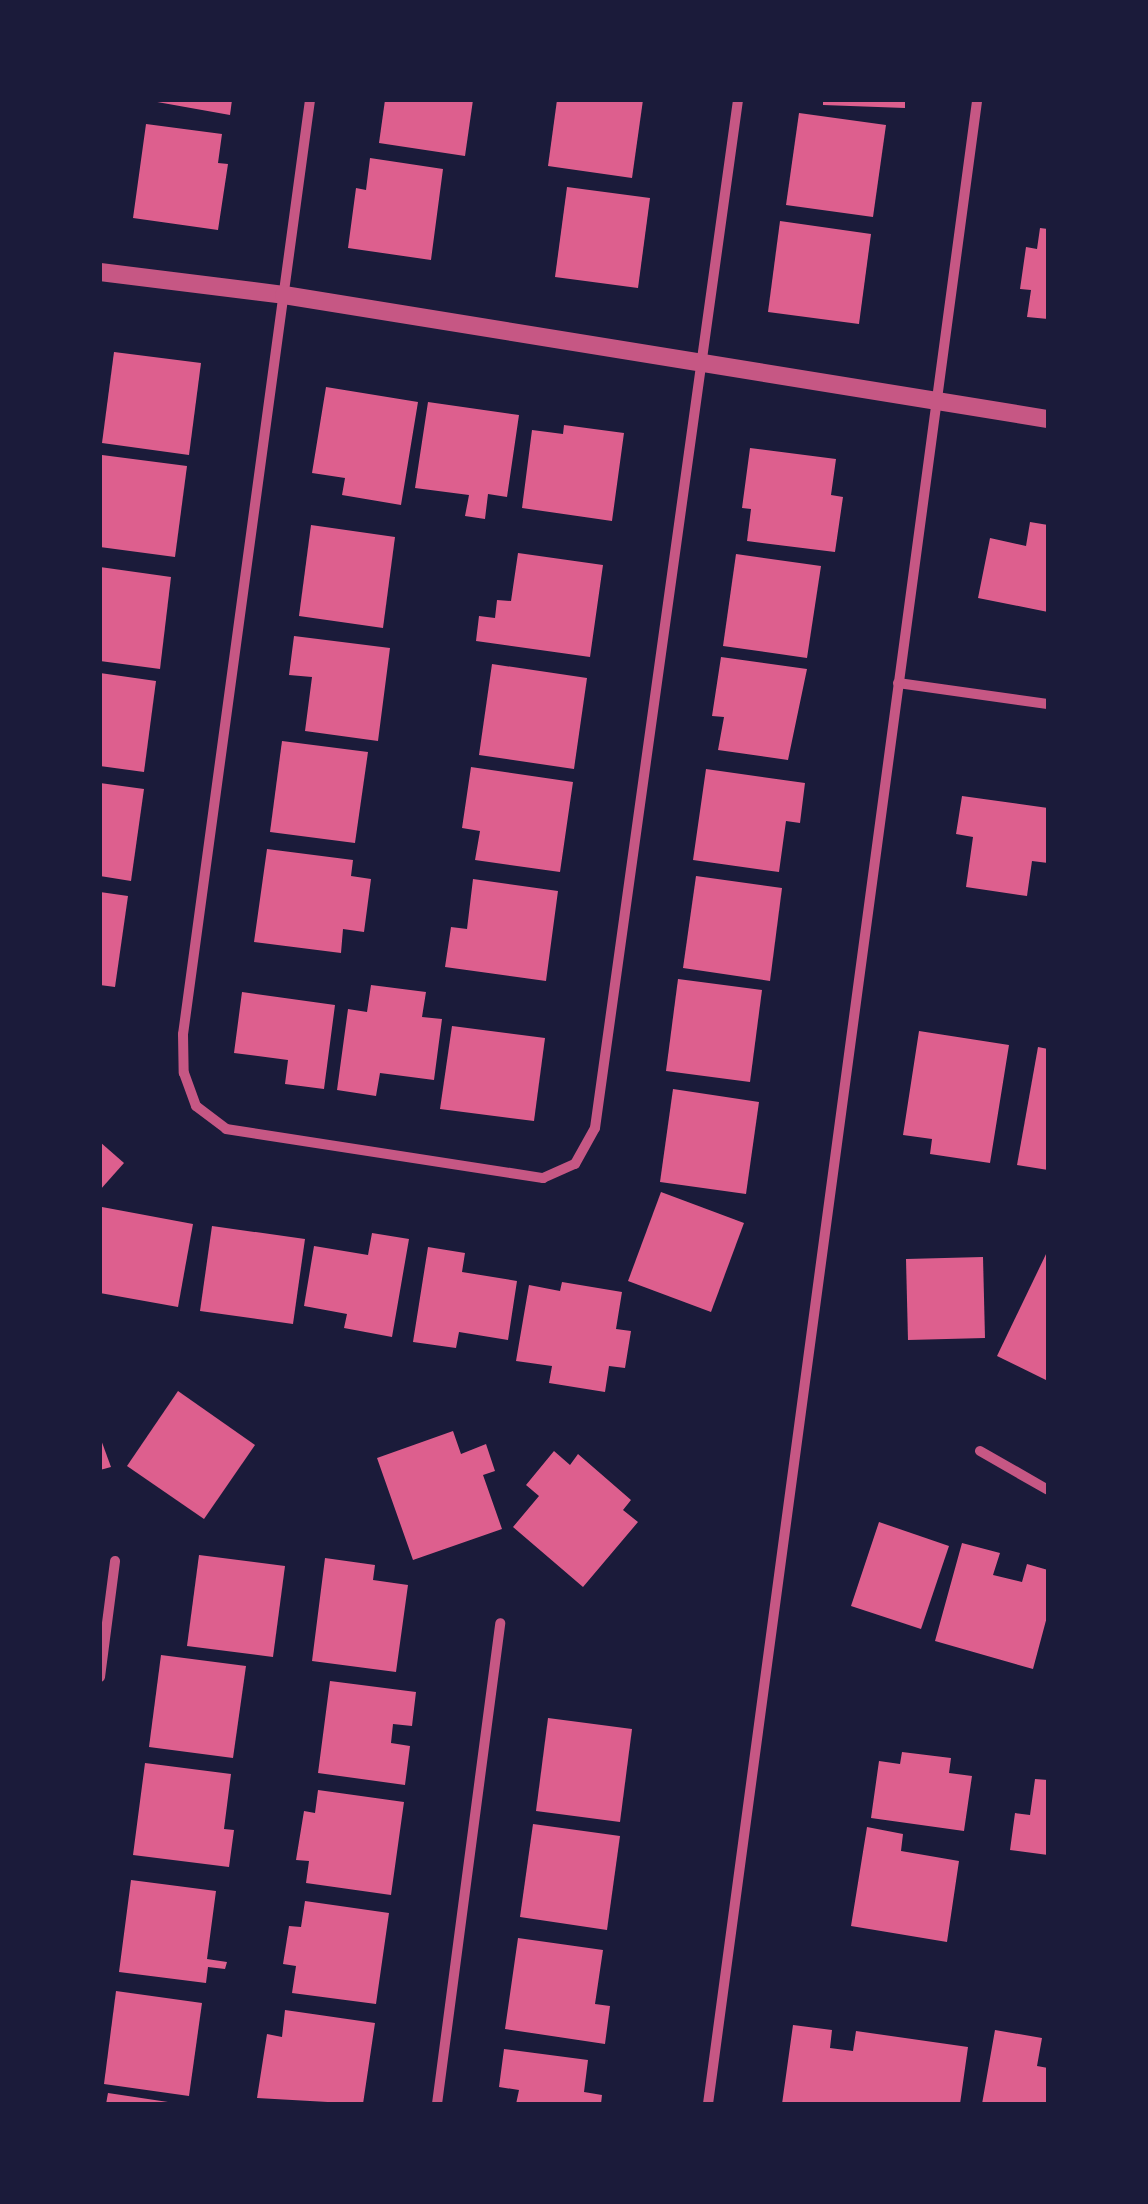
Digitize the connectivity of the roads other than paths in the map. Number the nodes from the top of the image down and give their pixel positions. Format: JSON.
{"nodes":[{"id":1,"x":310,"y":100,"type":"edge"},
{"id":2,"x":738,"y":100,"type":"edge"},
{"id":3,"x":978,"y":100,"type":"edge"},
{"id":4,"x":100,"y":272,"type":"edge"},
{"id":5,"x":284,"y":295,"type":"junction"},
{"id":6,"x":702,"y":364,"type":"junction"},
{"id":7,"x":936,"y":400,"type":"junction"},
{"id":8,"x":1048,"y":419,"type":"edge"},
{"id":9,"x":898,"y":683,"type":"junction"},
{"id":10,"x":1048,"y":704,"type":"edge"},
{"id":11,"x":980,"y":1452,"type":"dead end"},
{"id":12,"x":1048,"y":1490,"type":"edge"},
{"id":13,"x":115,"y":1561,"type":"dead end"},
{"id":14,"x":500,"y":1623,"type":"dead end"},
{"id":15,"x":100,"y":1677,"type":"edge"},
{"id":16,"x":437,"y":2104,"type":"edge"},
{"id":17,"x":708,"y":2104,"type":"edge"}],
"edges":[{"from":1,"to":5,"type":"street"},
{"from":2,"to":6,"type":"street"},
{"from":3,"to":7,"type":"street"},
{"from":4,"to":5,"type":"street"},
{"from":5,"to":6,"type":"street"},
{"from":5,"to":6,"type":"street"},
{"from":6,"to":7,"type":"street"},
{"from":7,"to":8,"type":"street"},
{"from":7,"to":9,"type":"street"},
{"from":9,"to":10,"type":"street"},
{"from":9,"to":17,"type":"street"},
{"from":11,"to":12,"type":"street"},
{"from":13,"to":15,"type":"street"},
{"from":14,"to":16,"type":"street"}]}
